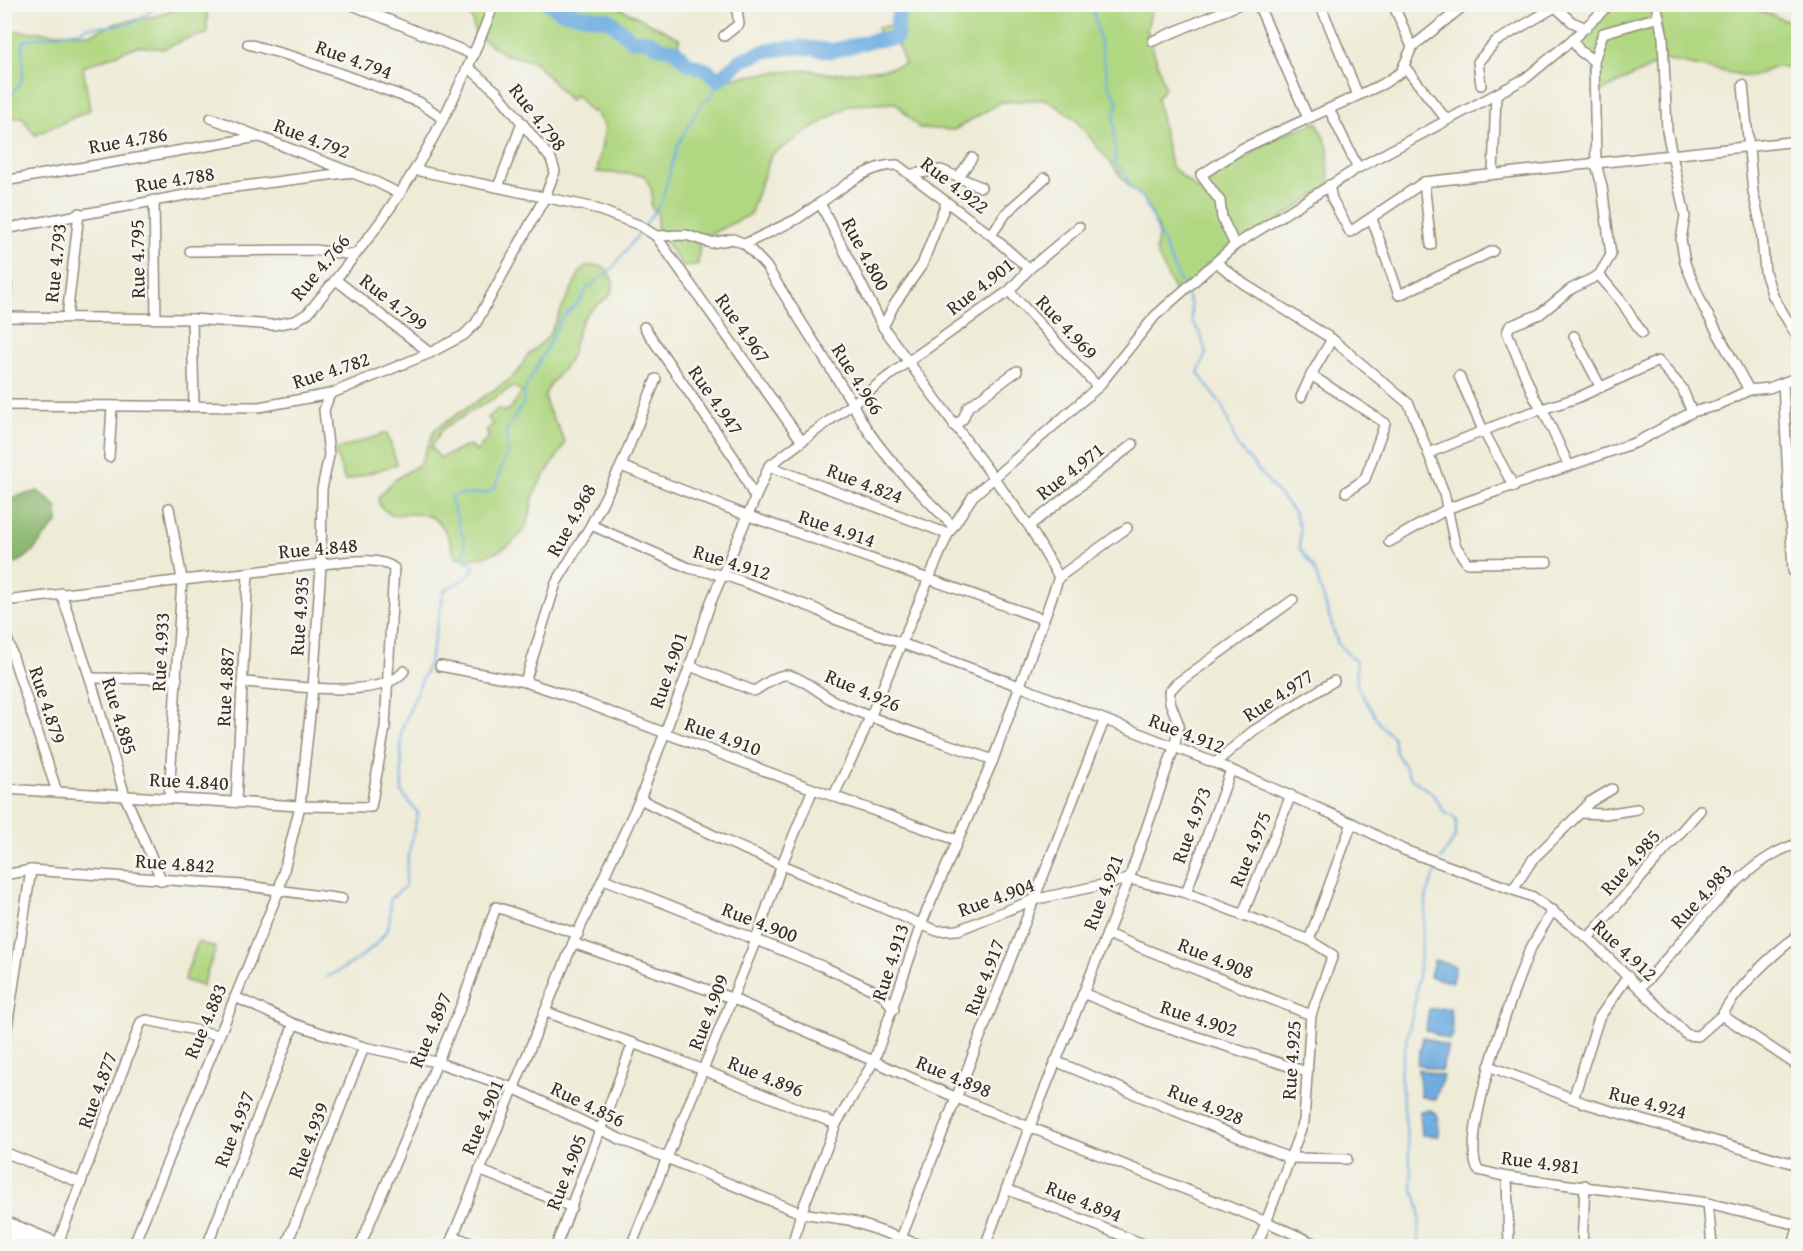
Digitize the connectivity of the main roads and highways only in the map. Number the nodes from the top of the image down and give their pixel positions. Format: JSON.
{"nodes":[{"id":1,"x":4,"y":1222,"type":"edge"},
{"id":2,"x":4,"y":1234,"type":"edge"},
{"id":3,"x":35,"y":1246,"type":"edge"},
{"id":4,"x":59,"y":1246,"type":"edge"}],
"edges":[{"from":1,"to":4,"type":"main road"},
{"from":2,"to":3,"type":"main road"}]}
